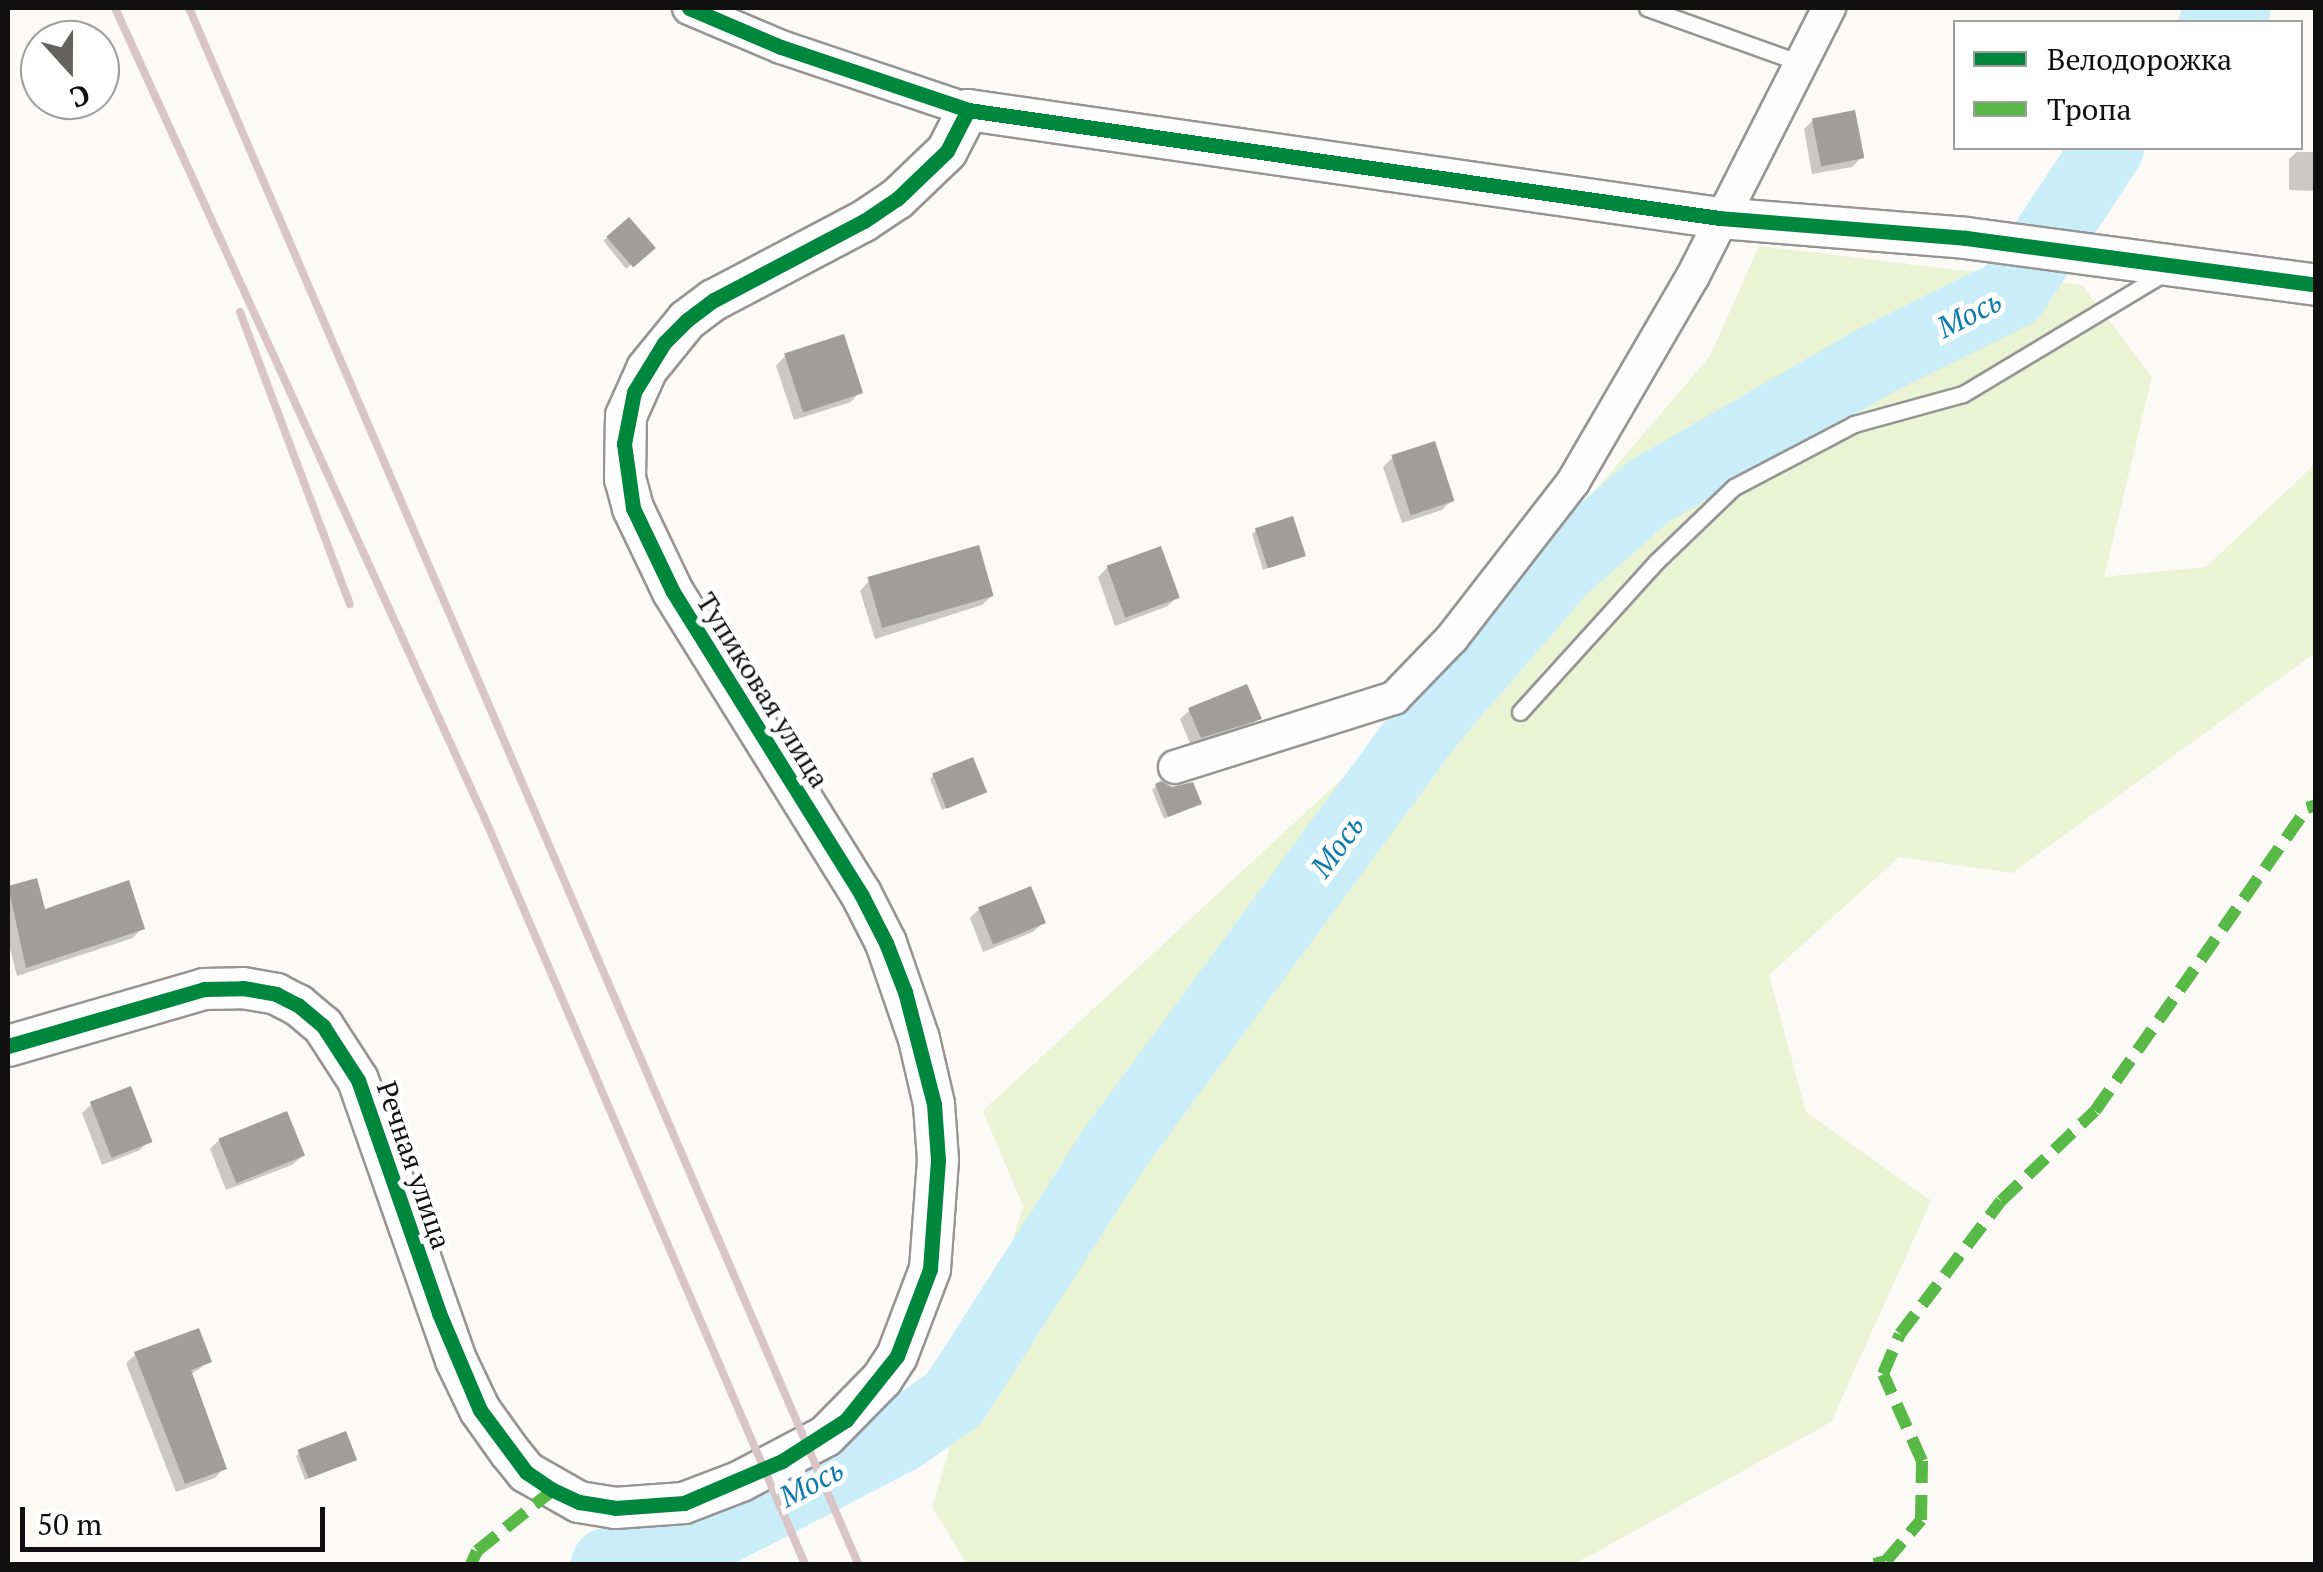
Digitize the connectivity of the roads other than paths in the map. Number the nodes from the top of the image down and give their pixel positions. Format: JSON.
{"nodes":[{"id":1,"x":689,"y":8,"type":"edge"},
{"id":2,"x":1648,"y":8,"type":"edge"},
{"id":3,"x":1829,"y":8,"type":"edge"},
{"id":4,"x":1801,"y":63,"type":"junction"},
{"id":5,"x":968,"y":110,"type":"junction"},
{"id":6,"x":1719,"y":218,"type":"junction"},
{"id":7,"x":2176,"y":266,"type":"junction"},
{"id":8,"x":2316,"y":285,"type":"edge"},
{"id":9,"x":1520,"y":712,"type":"dead end"},
{"id":10,"x":1175,"y":766,"type":"dead end"},
{"id":11,"x":8,"y":1046,"type":"edge"},
{"id":12,"x":684,"y":1502,"type":"joint"}],
"edges":[{"from":1,"to":5,"type":"street"},
{"from":2,"to":4,"type":"lane"},
{"from":3,"to":4,"type":"street"},
{"from":4,"to":6,"type":"street"},
{"from":5,"to":6,"type":"street"},
{"from":5,"to":12,"type":"street","name":"Тупиковая улица"},
{"from":6,"to":7,"type":"street"},
{"from":6,"to":10,"type":"street"},
{"from":7,"to":8,"type":"street"},
{"from":7,"to":9,"type":"lane"},
{"from":11,"to":12,"type":"street","name":"Речная улица"}]}
